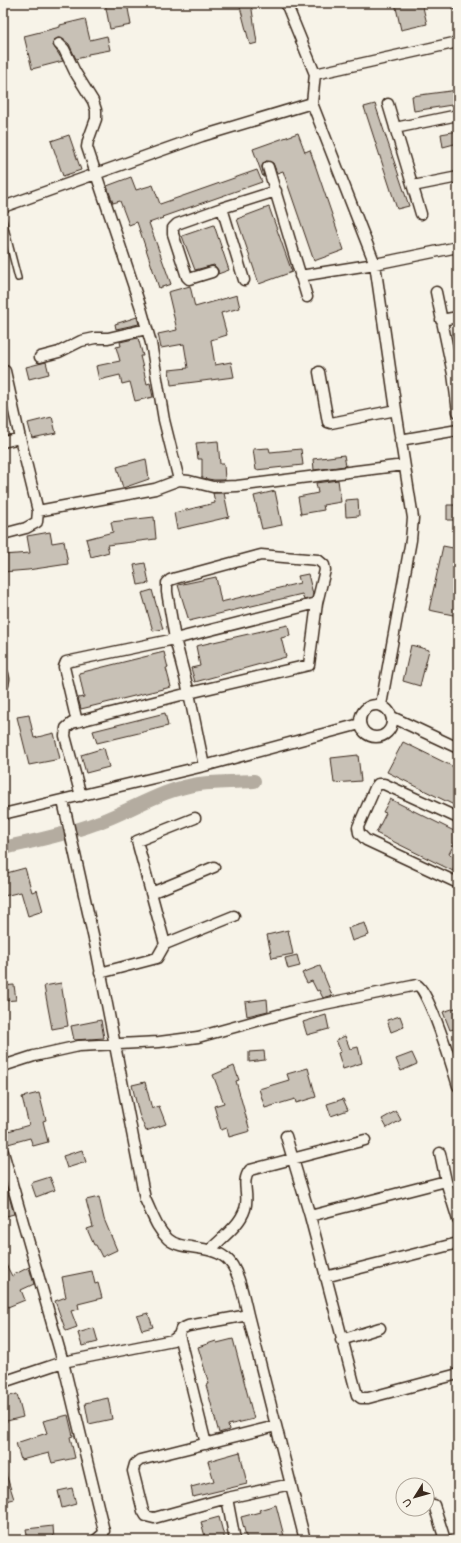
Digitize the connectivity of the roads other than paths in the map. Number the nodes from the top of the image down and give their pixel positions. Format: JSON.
{"nodes":[{"id":1,"x":286,"y":3,"type":"edge"},
{"id":2,"x":458,"y":42,"type":"edge"},
{"id":3,"x":59,"y":44,"type":"dead end"},
{"id":4,"x":314,"y":74,"type":"junction"},
{"id":5,"x":312,"y":103,"type":"junction"},
{"id":6,"x":388,"y":104,"type":"dead end"},
{"id":7,"x":458,"y":115,"type":"edge"},
{"id":8,"x":395,"y":128,"type":"junction"},
{"id":9,"x":268,"y":167,"type":"dead end"},
{"id":10,"x":97,"y":175,"type":"junction"},
{"id":11,"x":458,"y":177,"type":"edge"},
{"id":12,"x":413,"y":186,"type":"junction"},
{"id":13,"x":276,"y":191,"type":"junction"},
{"id":14,"x":3,"y":207,"type":"edge"},
{"id":15,"x":222,"y":208,"type":"junction"},
{"id":16,"x":421,"y":214,"type":"dead end"},
{"id":17,"x":3,"y":220,"type":"edge"},
{"id":18,"x":458,"y":247,"type":"edge"},
{"id":19,"x":375,"y":264,"type":"junction"},
{"id":20,"x":212,"y":272,"type":"dead end"},
{"id":21,"x":300,"y":276,"type":"junction"},
{"id":22,"x":18,"y":278,"type":"dead end"},
{"id":23,"x":244,"y":280,"type":"dead end"},
{"id":24,"x":436,"y":292,"type":"dead end"},
{"id":25,"x":307,"y":297,"type":"dead end"},
{"id":26,"x":458,"y":316,"type":"edge"},
{"id":27,"x":441,"y":320,"type":"junction"},
{"id":28,"x":147,"y":329,"type":"junction"},
{"id":29,"x":40,"y":357,"type":"dead end"},
{"id":30,"x":5,"y":371,"type":"dead end"},
{"id":31,"x":319,"y":372,"type":"dead end"},
{"id":32,"x":456,"y":373,"type":"edge"},
{"id":33,"x":396,"y":410,"type":"junction"},
{"id":34,"x":458,"y":412,"type":"edge"},
{"id":35,"x":458,"y":430,"type":"edge"},
{"id":36,"x":20,"y":438,"type":"junction"},
{"id":37,"x":400,"y":440,"type":"junction"},
{"id":38,"x":3,"y":442,"type":"edge"},
{"id":39,"x":404,"y":465,"type":"junction"},
{"id":40,"x":179,"y":480,"type":"junction"},
{"id":41,"x":38,"y":511,"type":"junction"},
{"id":42,"x":3,"y":534,"type":"edge"},
{"id":43,"x":317,"y":604,"type":"junction"},
{"id":44,"x":175,"y":639,"type":"junction"},
{"id":45,"x":3,"y":674,"type":"edge"},
{"id":46,"x":3,"y":685,"type":"edge"},
{"id":47,"x":189,"y":693,"type":"junction"},
{"id":48,"x":381,"y":705,"type":"junction"},
{"id":49,"x":392,"y":718,"type":"junction"},
{"id":50,"x":77,"y":722,"type":"junction"},
{"id":51,"x":360,"y":724,"type":"junction"},
{"id":52,"x":458,"y":748,"type":"edge"},
{"id":53,"x":204,"y":766,"type":"junction"},
{"id":54,"x":81,"y":796,"type":"junction"},
{"id":55,"x":63,"y":801,"type":"junction"},
{"id":56,"x":3,"y":814,"type":"edge"},
{"id":57,"x":195,"y":818,"type":"dead end"},
{"id":58,"x":458,"y":818,"type":"edge"},
{"id":59,"x":214,"y":867,"type":"dead end"},
{"id":60,"x":458,"y":883,"type":"edge"},
{"id":61,"x":151,"y":893,"type":"junction"},
{"id":62,"x":234,"y":916,"type":"dead end"},
{"id":63,"x":164,"y":944,"type":"junction"},
{"id":64,"x":100,"y":973,"type":"junction"},
{"id":65,"x":114,"y":1044,"type":"junction"},
{"id":66,"x":3,"y":1066,"type":"edge"},
{"id":67,"x":458,"y":1086,"type":"edge"},
{"id":68,"x":286,"y":1136,"type":"dead end"},
{"id":69,"x":365,"y":1140,"type":"dead end"},
{"id":70,"x":3,"y":1152,"type":"edge"},
{"id":71,"x":440,"y":1153,"type":"dead end"},
{"id":72,"x":293,"y":1158,"type":"junction"},
{"id":73,"x":446,"y":1181,"type":"junction"},
{"id":74,"x":13,"y":1184,"type":"junction"},
{"id":75,"x":3,"y":1188,"type":"edge"},
{"id":76,"x":310,"y":1216,"type":"junction"},
{"id":77,"x":458,"y":1220,"type":"edge"},
{"id":78,"x":458,"y":1243,"type":"edge"},
{"id":79,"x":211,"y":1250,"type":"junction"},
{"id":80,"x":326,"y":1277,"type":"junction"},
{"id":81,"x":248,"y":1315,"type":"junction"},
{"id":82,"x":380,"y":1328,"type":"dead end"},
{"id":83,"x":179,"y":1335,"type":"junction"},
{"id":84,"x":342,"y":1340,"type":"junction"},
{"id":85,"x":63,"y":1362,"type":"junction"},
{"id":86,"x":458,"y":1374,"type":"edge"},
{"id":87,"x":3,"y":1382,"type":"edge"},
{"id":88,"x":276,"y":1426,"type":"junction"},
{"id":89,"x":206,"y":1444,"type":"junction"},
{"id":90,"x":291,"y":1484,"type":"junction"},
{"id":91,"x":227,"y":1498,"type":"junction"},
{"id":92,"x":435,"y":1507,"type":"edge"},
{"id":93,"x":96,"y":1540,"type":"edge"},
{"id":94,"x":235,"y":1540,"type":"edge"},
{"id":95,"x":305,"y":1540,"type":"edge"},
{"id":96,"x":445,"y":1540,"type":"edge"}],
"edges":[{"from":1,"to":4,"type":"street"},
{"from":2,"to":4,"type":"street"},
{"from":3,"to":10,"type":"street"},
{"from":4,"to":5,"type":"street"},
{"from":5,"to":10,"type":"street"},
{"from":5,"to":19,"type":"street"},
{"from":6,"to":8,"type":"street"},
{"from":7,"to":8,"type":"street"},
{"from":8,"to":12,"type":"street"},
{"from":9,"to":13,"type":"street"},
{"from":10,"to":14,"type":"street"},
{"from":10,"to":28,"type":"street"},
{"from":11,"to":12,"type":"street"},
{"from":12,"to":16,"type":"street"},
{"from":13,"to":15,"type":"street"},
{"from":13,"to":21,"type":"street"},
{"from":15,"to":20,"type":"street"},
{"from":15,"to":23,"type":"street"},
{"from":17,"to":22,"type":"lane"},
{"from":18,"to":19,"type":"street"},
{"from":19,"to":21,"type":"street"},
{"from":19,"to":33,"type":"street"},
{"from":21,"to":25,"type":"street"},
{"from":24,"to":27,"type":"street"},
{"from":26,"to":27,"type":"street"},
{"from":27,"to":32,"type":"street"},
{"from":28,"to":29,"type":"street"},
{"from":28,"to":40,"type":"street"},
{"from":30,"to":36,"type":"street"},
{"from":31,"to":33,"type":"street"},
{"from":32,"to":34,"type":"street"},
{"from":33,"to":37,"type":"street"},
{"from":35,"to":37,"type":"street"},
{"from":36,"to":38,"type":"street"},
{"from":36,"to":41,"type":"street"},
{"from":37,"to":39,"type":"street"},
{"from":39,"to":40,"type":"street"},
{"from":39,"to":48,"type":"street"},
{"from":40,"to":41,"type":"street"},
{"from":41,"to":42,"type":"street"},
{"from":43,"to":44,"type":"street"},
{"from":43,"to":44,"type":"street"},
{"from":43,"to":47,"type":"street"},
{"from":44,"to":47,"type":"street"},
{"from":44,"to":50,"type":"street"},
{"from":45,"to":46,"type":"street"},
{"from":47,"to":50,"type":"street"},
{"from":47,"to":53,"type":"street"},
{"from":48,"to":49,"type":"street"},
{"from":48,"to":51,"type":"street"},
{"from":49,"to":51,"type":"street"},
{"from":49,"to":52,"type":"street"},
{"from":50,"to":54,"type":"street"},
{"from":51,"to":53,"type":"street"},
{"from":53,"to":54,"type":"street"},
{"from":54,"to":55,"type":"street"},
{"from":55,"to":56,"type":"street"},
{"from":55,"to":64,"type":"street"},
{"from":57,"to":61,"type":"street"},
{"from":58,"to":60,"type":"street"},
{"from":59,"to":61,"type":"street"},
{"from":61,"to":63,"type":"street"},
{"from":62,"to":63,"type":"street"},
{"from":63,"to":64,"type":"street"},
{"from":64,"to":65,"type":"street"},
{"from":65,"to":66,"type":"street"},
{"from":65,"to":67,"type":"street"},
{"from":65,"to":79,"type":"street"},
{"from":68,"to":72,"type":"street"},
{"from":69,"to":72,"type":"street"},
{"from":70,"to":74,"type":"street"},
{"from":71,"to":73,"type":"street"},
{"from":72,"to":76,"type":"street"},
{"from":72,"to":79,"type":"street"},
{"from":73,"to":76,"type":"street"},
{"from":73,"to":77,"type":"street"},
{"from":74,"to":75,"type":"street"},
{"from":74,"to":85,"type":"street"},
{"from":76,"to":80,"type":"street"},
{"from":78,"to":80,"type":"street"},
{"from":79,"to":81,"type":"street"},
{"from":80,"to":84,"type":"street"},
{"from":81,"to":83,"type":"street"},
{"from":81,"to":88,"type":"street"},
{"from":82,"to":84,"type":"street"},
{"from":83,"to":85,"type":"street"},
{"from":83,"to":89,"type":"street"},
{"from":84,"to":86,"type":"street"},
{"from":85,"to":87,"type":"street"},
{"from":85,"to":93,"type":"street"},
{"from":88,"to":89,"type":"street"},
{"from":88,"to":90,"type":"street"},
{"from":89,"to":91,"type":"street"},
{"from":90,"to":91,"type":"street"},
{"from":90,"to":95,"type":"street"},
{"from":91,"to":94,"type":"street"},
{"from":92,"to":96,"type":"street"}]}
